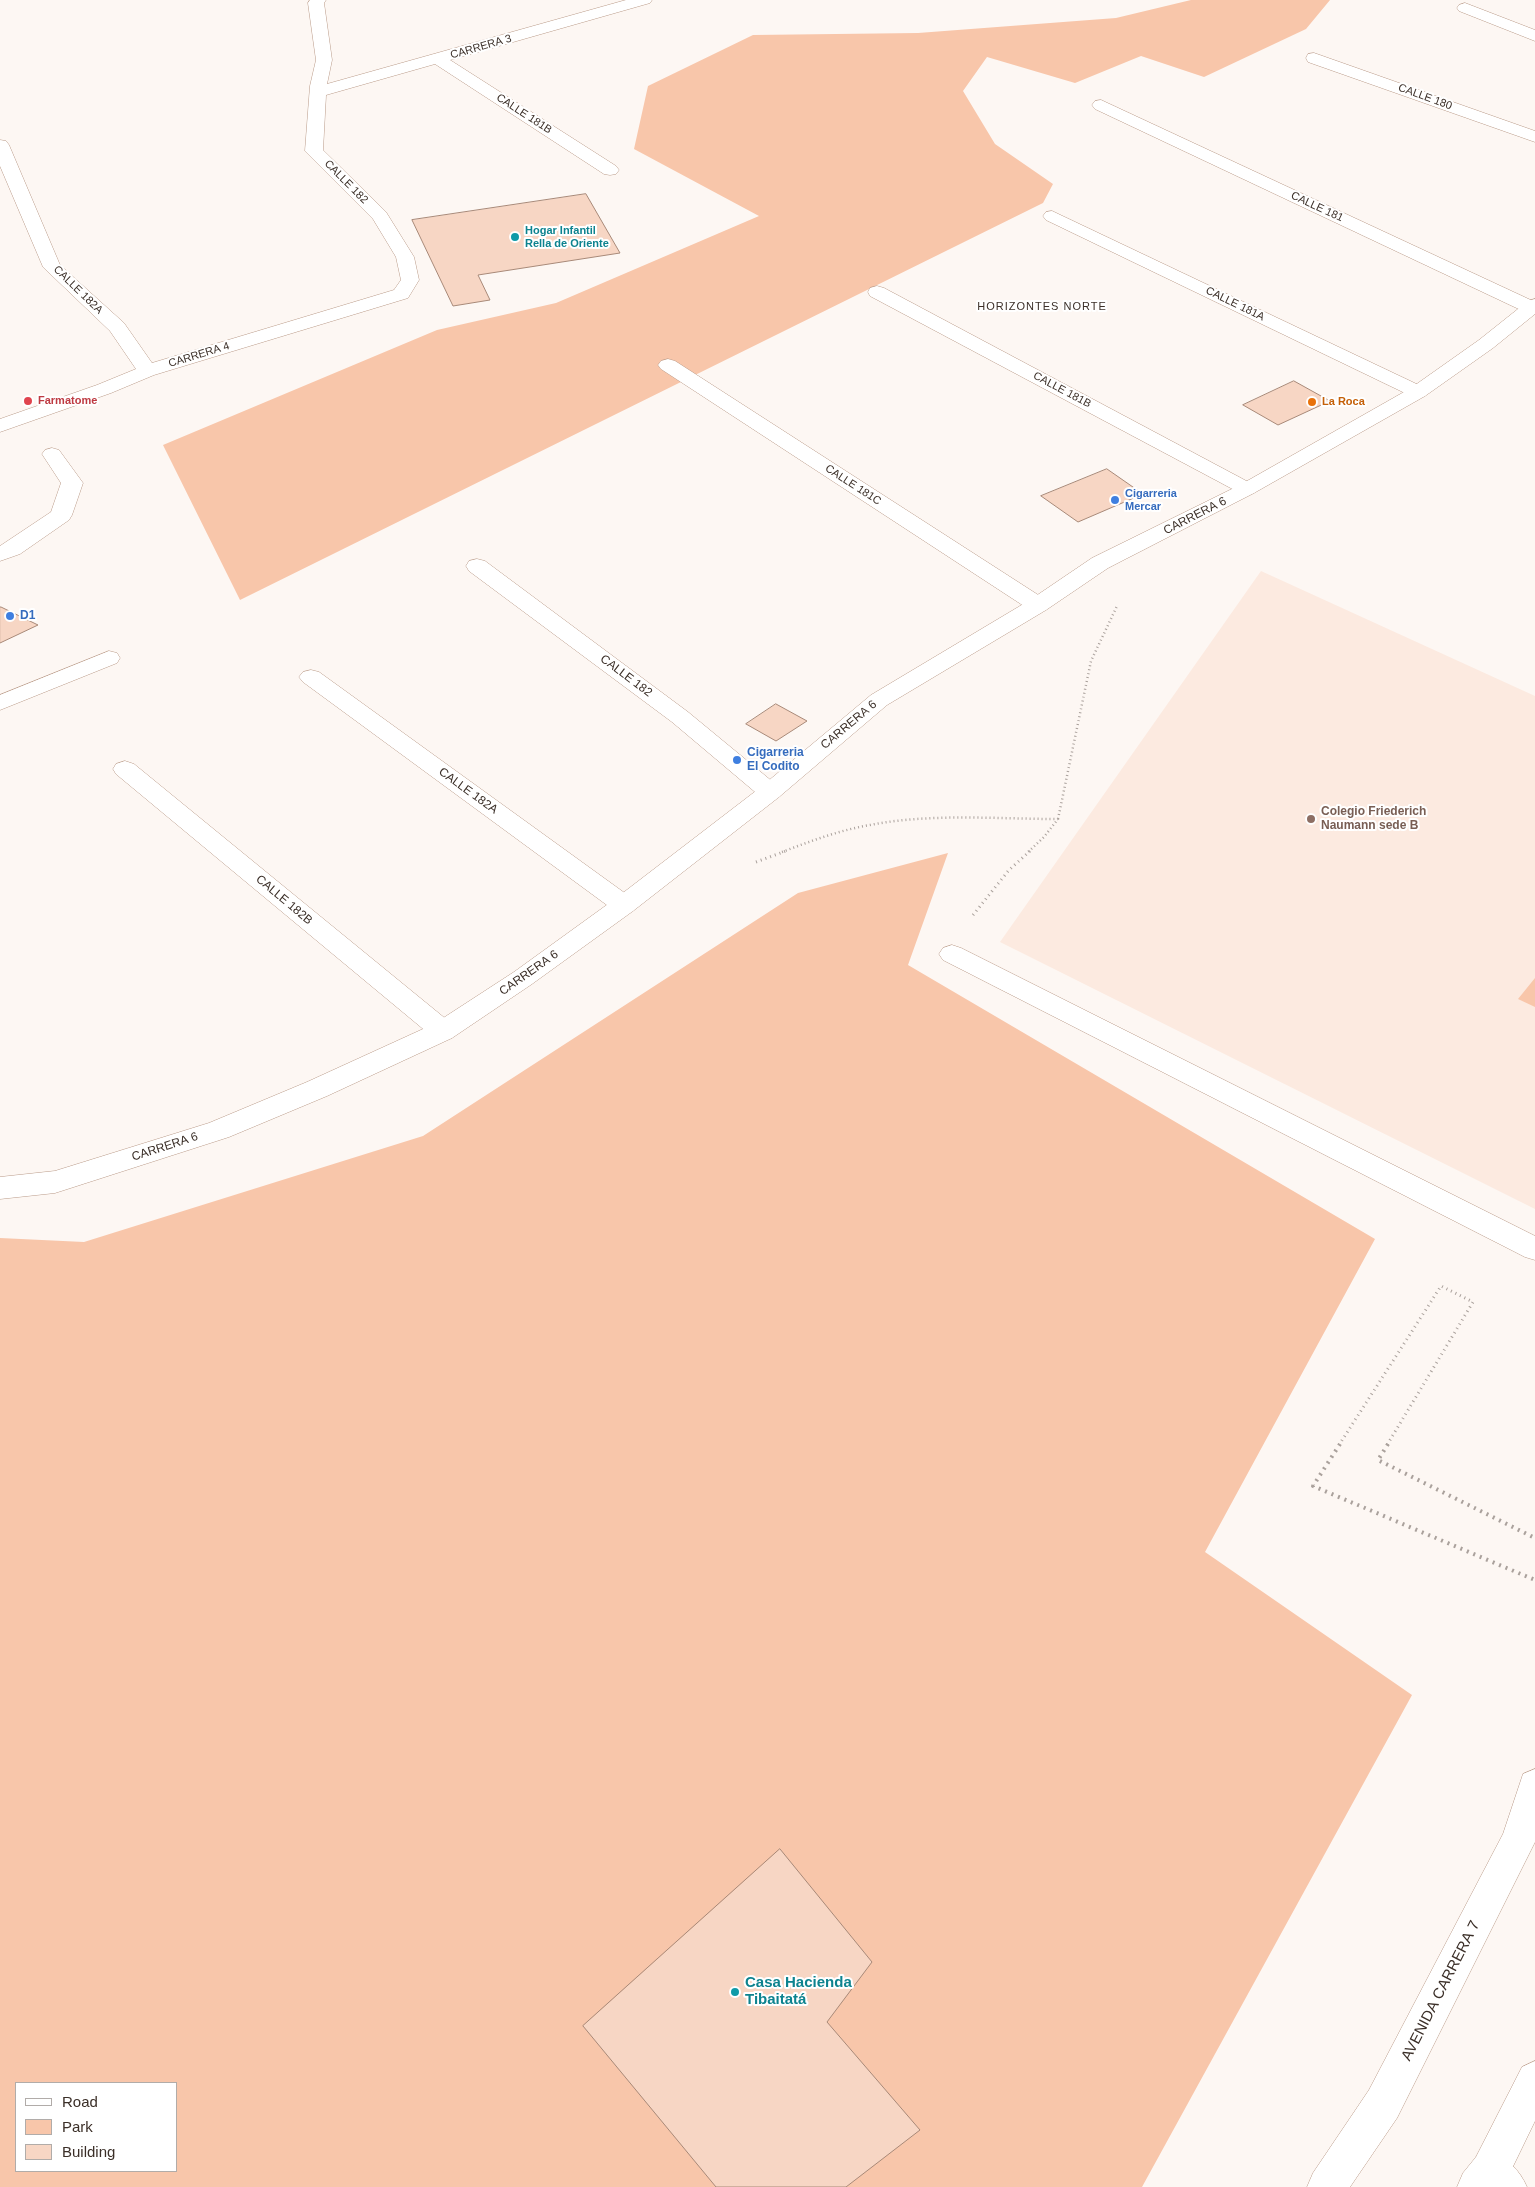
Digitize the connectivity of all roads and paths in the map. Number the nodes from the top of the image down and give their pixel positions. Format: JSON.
{"nodes":[{"id":1,"x":318,"y":0,"type":"edge"},
{"id":2,"x":644,"y":0,"type":"edge"},
{"id":3,"x":1465,"y":8,"type":"dead end"},
{"id":4,"x":1535,"y":36,"type":"edge"},
{"id":5,"x":1314,"y":58,"type":"dead end"},
{"id":6,"x":438,"y":59,"type":"junction"},
{"id":7,"x":318,"y":92,"type":"junction"},
{"id":8,"x":1101,"y":105,"type":"dead end"},
{"id":9,"x":1535,"y":137,"type":"edge"},
{"id":10,"x":0,"y":145,"type":"edge"},
{"id":11,"x":610,"y":170,"type":"dead end"},
{"id":12,"x":1052,"y":216,"type":"dead end"},
{"id":13,"x":877,"y":292,"type":"dead end"},
{"id":14,"x":401,"y":294,"type":"joint"},
{"id":15,"x":1534,"y":307,"type":"edge"},
{"id":16,"x":668,"y":365,"type":"dead end"},
{"id":17,"x":146,"y":371,"type":"junction"},
{"id":18,"x":1418,"y":392,"type":"junction"},
{"id":19,"x":0,"y":426,"type":"edge"},
{"id":20,"x":52,"y":454,"type":"dead end"},
{"id":21,"x":1246,"y":490,"type":"junction"},
{"id":22,"x":1150,"y":538,"type":"junction"},
{"id":23,"x":0,"y":554,"type":"edge"},
{"id":24,"x":477,"y":566,"type":"dead end"},
{"id":25,"x":1038,"y":605,"type":"junction"},
{"id":26,"x":109,"y":658,"type":"dead end"},
{"id":27,"x":311,"y":677,"type":"dead end"},
{"id":28,"x":0,"y":703,"type":"edge"},
{"id":29,"x":125,"y":769,"type":"dead end"},
{"id":30,"x":770,"y":792,"type":"junction"},
{"id":31,"x":1058,"y":819,"type":"junction"},
{"id":32,"x":684,"y":857,"type":"junction"},
{"id":33,"x":624,"y":905,"type":"junction"},
{"id":34,"x":952,"y":954,"type":"joint"},
{"id":35,"x":443,"y":1031,"type":"junction"},
{"id":36,"x":0,"y":1188,"type":"edge"},
{"id":37,"x":1535,"y":1249,"type":"edge"},
{"id":38,"x":1535,"y":1538,"type":"edge"},
{"id":39,"x":1535,"y":1580,"type":"edge"},
{"id":40,"x":1535,"y":1785,"type":"edge"},
{"id":41,"x":1535,"y":2080,"type":"edge"},
{"id":42,"x":1491,"y":2182,"type":"edge"},
{"id":43,"x":1327,"y":2187,"type":"edge"}],
"edges":[{"from":1,"to":7,"type":"street","name":"CALLE 182"},
{"from":2,"to":6,"type":"street","name":"CARRERA 3"},
{"from":3,"to":4,"type":"street"},
{"from":5,"to":9,"type":"street","name":"CALLE 180"},
{"from":6,"to":7,"type":"street","name":"CARRERA 3"},
{"from":6,"to":11,"type":"street","name":"CALLE 181B"},
{"from":7,"to":14,"type":"street","name":"CALLE 182"},
{"from":8,"to":15,"type":"street","name":"CALLE 181"},
{"from":10,"to":17,"type":"street","name":"CALLE 182A"},
{"from":12,"to":18,"type":"street","name":"CALLE 181A"},
{"from":13,"to":21,"type":"street","name":"CALLE 181B"},
{"from":14,"to":17,"type":"street","name":"CARRERA 4"},
{"from":15,"to":18,"type":"street","name":"CARRERA 6"},
{"from":16,"to":25,"type":"street","name":"CALLE 181C"},
{"from":17,"to":19,"type":"street","name":"CARRERA 4"},
{"from":18,"to":21,"type":"street","name":"CARRERA 6"},
{"from":20,"to":23,"type":"street"},
{"from":21,"to":22,"type":"street","name":"CARRERA 6"},
{"from":22,"to":25,"type":"street","name":"CARRERA 6"},
{"from":22,"to":31,"type":"path"},
{"from":24,"to":30,"type":"street","name":"CALLE 182"},
{"from":25,"to":30,"type":"street","name":"CARRERA 6"},
{"from":26,"to":28,"type":"street"},
{"from":27,"to":33,"type":"street","name":"CALLE 182A"},
{"from":29,"to":35,"type":"street","name":"CALLE 182B"},
{"from":30,"to":32,"type":"street","name":"CARRERA 6"},
{"from":31,"to":32,"type":"path"},
{"from":31,"to":34,"type":"path"},
{"from":32,"to":33,"type":"street","name":"CARRERA 6"},
{"from":33,"to":35,"type":"street","name":"CARRERA 6"},
{"from":34,"to":37,"type":"street"},
{"from":35,"to":36,"type":"street","name":"CARRERA 6"},
{"from":38,"to":39,"type":"path"},
{"from":40,"to":43,"type":"street","name":"AVENIDA CARRERA 7"},
{"from":41,"to":42,"type":"street"}]}
